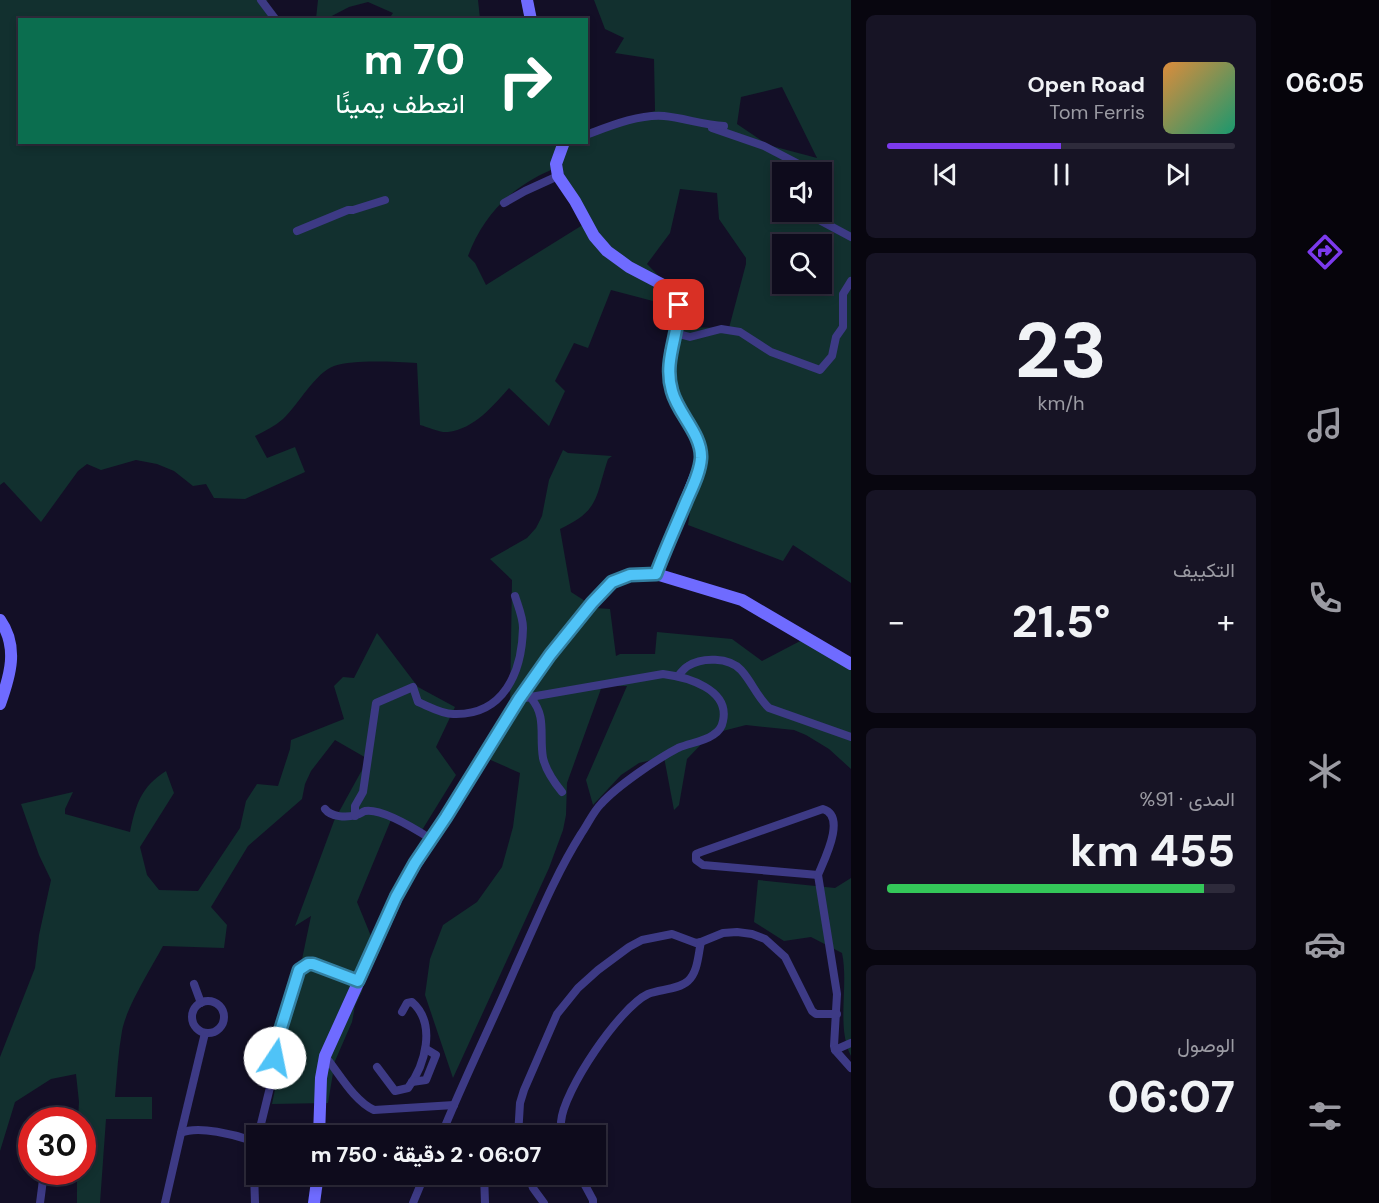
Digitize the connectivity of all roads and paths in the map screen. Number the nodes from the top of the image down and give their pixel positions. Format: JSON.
{"nodes":[{"id":1,"x":261,"y":0,"type":"edge"},
{"id":2,"x":527,"y":0,"type":"edge"},
{"id":3,"x":274,"y":18,"type":"edge"},
{"id":4,"x":531,"y":18,"type":"edge"},
{"id":5,"x":701,"y":124,"type":"junction"},
{"id":6,"x":724,"y":126,"type":"dead end"},
{"id":7,"x":588,"y":134,"type":"edge"},
{"id":8,"x":564,"y":144,"type":"edge"},
{"id":9,"x":795,"y":162,"type":"edge"},
{"id":10,"x":558,"y":176,"type":"junction"},
{"id":11,"x":385,"y":201,"type":"dead end"},
{"id":12,"x":504,"y":203,"type":"dead end"},
{"id":13,"x":823,"y":222,"type":"edge"},
{"id":14,"x":297,"y":231,"type":"dead end"},
{"id":15,"x":851,"y":237,"type":"edge"},
{"id":16,"x":851,"y":281,"type":"edge"},
{"id":17,"x":675,"y":333,"type":"junction"},
{"id":18,"x":656,"y":574,"type":"junction"},
{"id":19,"x":515,"y":596,"type":"dead end"},
{"id":20,"x":0,"y":620,"type":"edge"},
{"id":21,"x":851,"y":664,"type":"edge"},
{"id":22,"x":678,"y":676,"type":"junction"},
{"id":23,"x":525,"y":698,"type":"junction"},
{"id":24,"x":0,"y":705,"type":"edge"},
{"id":25,"x":851,"y":737,"type":"edge"},
{"id":26,"x":562,"y":792,"type":"dead end"},
{"id":27,"x":325,"y":809,"type":"dead end"},
{"id":28,"x":355,"y":816,"type":"junction"},
{"id":29,"x":431,"y":839,"type":"junction"},
{"id":30,"x":818,"y":875,"type":"junction"},
{"id":31,"x":701,"y":942,"type":"junction"},
{"id":32,"x":358,"y":981,"type":"junction"},
{"id":33,"x":194,"y":984,"type":"dead end"},
{"id":34,"x":201,"y":1003,"type":"junction"},
{"id":35,"x":402,"y":1012,"type":"dead end"},
{"id":36,"x":837,"y":1014,"type":"junction"},
{"id":37,"x":205,"y":1033,"type":"junction"},
{"id":38,"x":851,"y":1043,"type":"edge"},
{"id":39,"x":835,"y":1050,"type":"junction"},
{"id":40,"x":326,"y":1056,"type":"junction"},
{"id":41,"x":377,"y":1067,"type":"dead end"},
{"id":42,"x":851,"y":1068,"type":"edge"},
{"id":43,"x":403,"y":1089,"type":"junction"},
{"id":44,"x":454,"y":1105,"type":"junction"},
{"id":45,"x":406,"y":1108,"type":"junction"},
{"id":46,"x":260,"y":1125,"type":"edge"},
{"id":47,"x":320,"y":1125,"type":"edge"},
{"id":48,"x":446,"y":1125,"type":"edge"},
{"id":49,"x":519,"y":1125,"type":"edge"},
{"id":50,"x":561,"y":1125,"type":"edge"},
{"id":51,"x":182,"y":1133,"type":"junction"},
{"id":52,"x":246,"y":1139,"type":"edge"},
{"id":53,"x":42,"y":1185,"type":"edge"},
{"id":54,"x":255,"y":1185,"type":"edge"},
{"id":55,"x":316,"y":1185,"type":"edge"},
{"id":56,"x":420,"y":1185,"type":"edge"},
{"id":57,"x":484,"y":1185,"type":"edge"},
{"id":58,"x":533,"y":1185,"type":"edge"},
{"id":59,"x":585,"y":1185,"type":"edge"},
{"id":60,"x":40,"y":1203,"type":"edge"},
{"id":61,"x":165,"y":1203,"type":"edge"},
{"id":62,"x":255,"y":1203,"type":"edge"},
{"id":63,"x":314,"y":1203,"type":"edge"},
{"id":64,"x":412,"y":1203,"type":"edge"},
{"id":65,"x":485,"y":1203,"type":"edge"},
{"id":66,"x":544,"y":1203,"type":"edge"},
{"id":67,"x":593,"y":1203,"type":"edge"}],
"edges":[{"from":1,"to":3,"type":"street"},
{"from":2,"to":4,"type":"street"},
{"from":5,"to":6,"type":"street"},
{"from":5,"to":7,"type":"street"},
{"from":5,"to":9,"type":"street"},
{"from":8,"to":10,"type":"street"},
{"from":10,"to":12,"type":"street"},
{"from":10,"to":17,"type":"street"},
{"from":11,"to":14,"type":"street"},
{"from":13,"to":15,"type":"street"},
{"from":16,"to":17,"type":"street"},
{"from":17,"to":18,"type":"street"},
{"from":18,"to":21,"type":"street"},
{"from":18,"to":23,"type":"street"},
{"from":19,"to":28,"type":"street"},
{"from":20,"to":24,"type":"street"},
{"from":22,"to":23,"type":"street"},
{"from":22,"to":25,"type":"street"},
{"from":22,"to":44,"type":"street"},
{"from":23,"to":26,"type":"street"},
{"from":23,"to":29,"type":"street"},
{"from":27,"to":28,"type":"street"},
{"from":28,"to":29,"type":"street"},
{"from":29,"to":32,"type":"street"},
{"from":30,"to":30,"type":"street"},
{"from":30,"to":36,"type":"street"},
{"from":31,"to":36,"type":"street"},
{"from":31,"to":49,"type":"street"},
{"from":31,"to":50,"type":"street"},
{"from":32,"to":40,"type":"street"},
{"from":32,"to":46,"type":"street"},
{"from":33,"to":34,"type":"street"},
{"from":34,"to":37,"type":"street"},
{"from":34,"to":37,"type":"street"},
{"from":35,"to":43,"type":"street"},
{"from":36,"to":39,"type":"street"},
{"from":37,"to":51,"type":"street"},
{"from":38,"to":39,"type":"street"},
{"from":39,"to":42,"type":"street"},
{"from":40,"to":45,"type":"street"},
{"from":40,"to":47,"type":"street"},
{"from":41,"to":43,"type":"street"},
{"from":43,"to":45,"type":"street"},
{"from":44,"to":45,"type":"street"},
{"from":44,"to":48,"type":"street"},
{"from":51,"to":52,"type":"street"},
{"from":51,"to":61,"type":"street"},
{"from":53,"to":60,"type":"street"},
{"from":54,"to":62,"type":"street"},
{"from":55,"to":63,"type":"street"},
{"from":56,"to":64,"type":"street"},
{"from":57,"to":65,"type":"street"},
{"from":58,"to":66,"type":"street"},
{"from":59,"to":67,"type":"street"}]}
